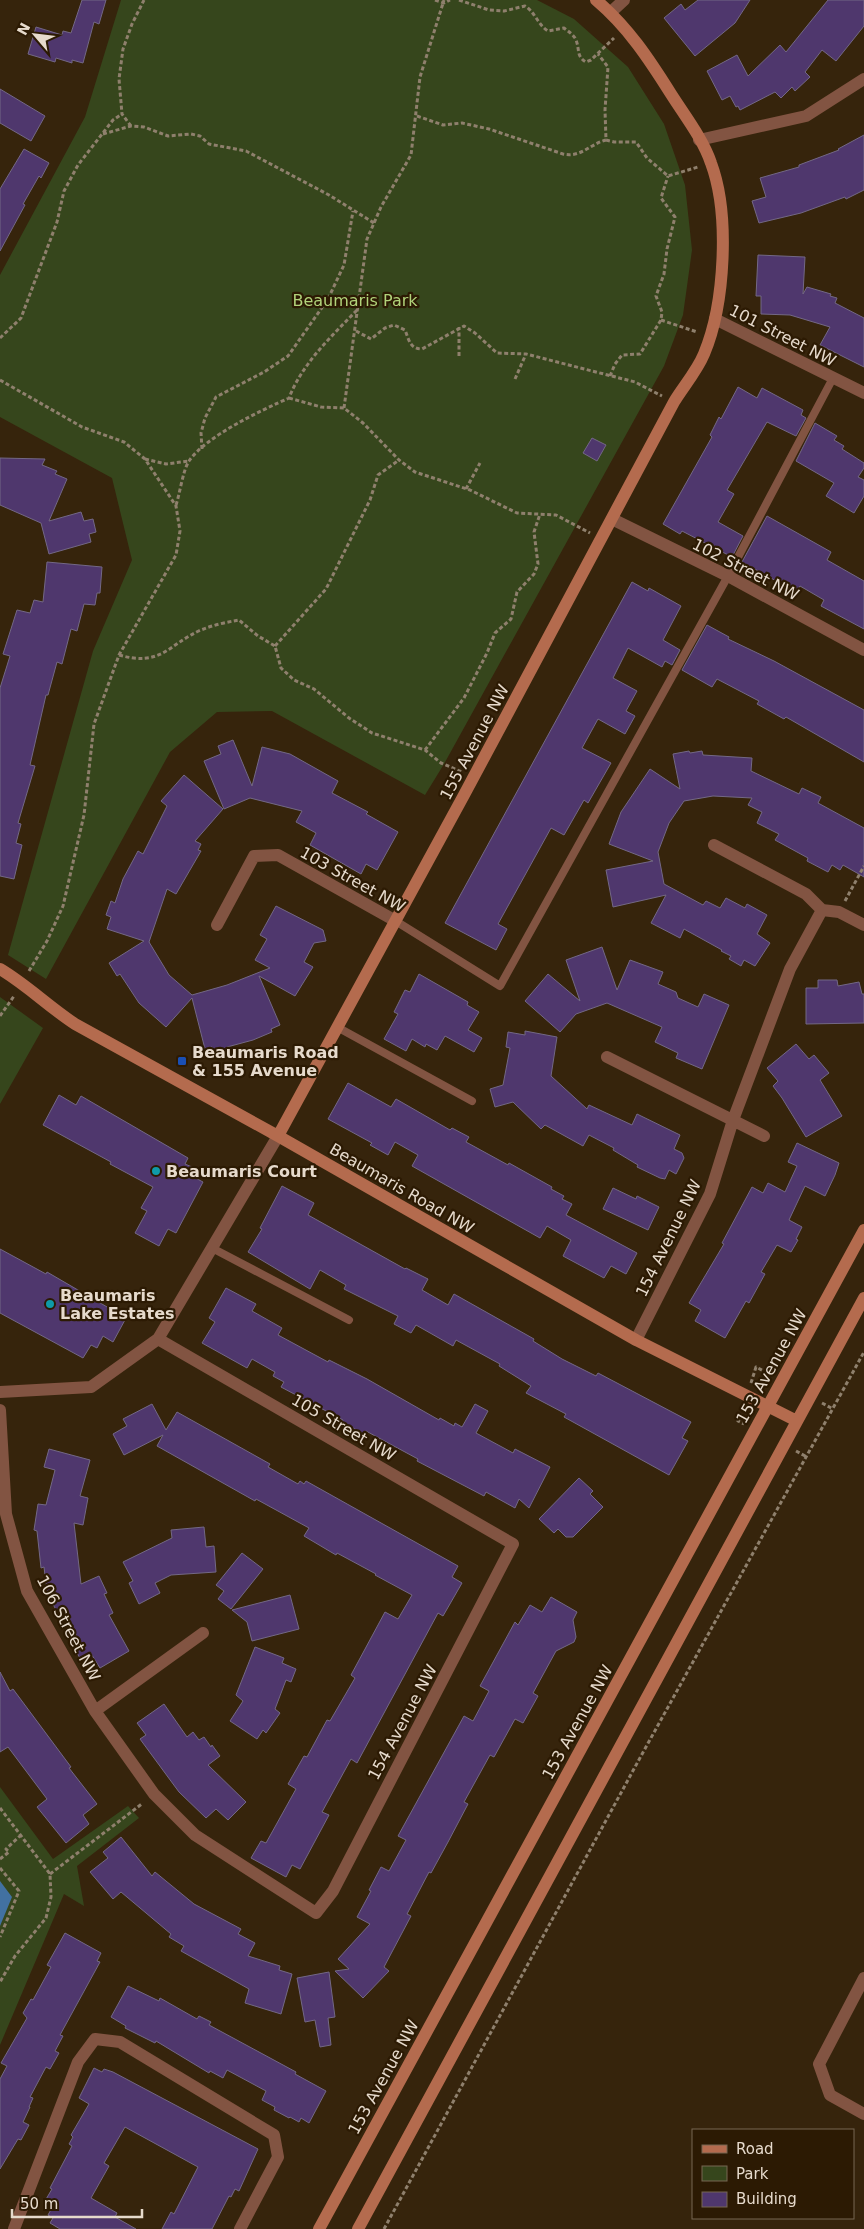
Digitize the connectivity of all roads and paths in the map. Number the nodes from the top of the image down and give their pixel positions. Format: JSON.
{"nodes":[{"id":1,"x":144,"y":0,"type":"edge"},
{"id":2,"x":435,"y":0,"type":"edge"},
{"id":3,"x":450,"y":0,"type":"edge"},
{"id":4,"x":459,"y":0,"type":"edge"},
{"id":5,"x":596,"y":0,"type":"edge"},
{"id":6,"x":624,"y":0,"type":"edge"},
{"id":7,"x":444,"y":1,"type":"edge"},
{"id":8,"x":611,"y":12,"type":"junction"},
{"id":9,"x":627,"y":29,"type":"junction"},
{"id":10,"x":598,"y":54,"type":"junction"},
{"id":11,"x":864,"y":79,"type":"edge"},
{"id":12,"x":122,"y":114,"type":"junction"},
{"id":13,"x":417,"y":116,"type":"junction"},
{"id":14,"x":131,"y":126,"type":"junction"},
{"id":15,"x":103,"y":134,"type":"junction"},
{"id":16,"x":606,"y":140,"type":"junction"},
{"id":17,"x":699,"y":140,"type":"junction"},
{"id":18,"x":711,"y":163,"type":"junction"},
{"id":19,"x":668,"y":176,"type":"junction"},
{"id":20,"x":353,"y":211,"type":"junction"},
{"id":21,"x":374,"y":223,"type":"junction"},
{"id":22,"x":358,"y":309,"type":"junction"},
{"id":23,"x":715,"y":319,"type":"junction"},
{"id":24,"x":662,"y":320,"type":"junction"},
{"id":25,"x":459,"y":327,"type":"junction"},
{"id":26,"x":356,"y":331,"type":"junction"},
{"id":27,"x":709,"y":336,"type":"junction"},
{"id":28,"x":0,"y":338,"type":"edge"},
{"id":29,"x":526,"y":354,"type":"junction"},
{"id":30,"x":459,"y":356,"type":"dead end"},
{"id":31,"x":610,"y":376,"type":"junction"},
{"id":32,"x":833,"y":378,"type":"junction"},
{"id":33,"x":515,"y":379,"type":"dead end"},
{"id":34,"x":0,"y":380,"type":"edge"},
{"id":35,"x":864,"y":393,"type":"edge"},
{"id":36,"x":289,"y":398,"type":"junction"},
{"id":37,"x":674,"y":402,"type":"junction"},
{"id":38,"x":344,"y":408,"type":"junction"},
{"id":39,"x":202,"y":449,"type":"junction"},
{"id":40,"x":145,"y":459,"type":"junction"},
{"id":41,"x":399,"y":460,"type":"junction"},
{"id":42,"x":189,"y":461,"type":"junction"},
{"id":43,"x":480,"y":463,"type":"dead end"},
{"id":44,"x":466,"y":489,"type":"junction"},
{"id":45,"x":176,"y":506,"type":"junction"},
{"id":46,"x":540,"y":514,"type":"junction"},
{"id":47,"x":612,"y":519,"type":"junction"},
{"id":48,"x":601,"y":539,"type":"junction"},
{"id":49,"x":728,"y":576,"type":"junction"},
{"id":50,"x":275,"y":646,"type":"junction"},
{"id":51,"x":864,"y":650,"type":"edge"},
{"id":52,"x":119,"y":655,"type":"junction"},
{"id":53,"x":425,"y":750,"type":"junction"},
{"id":54,"x":473,"y":778,"type":"junction"},
{"id":55,"x":714,"y":846,"type":"dead end"},
{"id":56,"x":864,"y":866,"type":"edge"},
{"id":57,"x":822,"y":910,"type":"junction"},
{"id":58,"x":839,"y":912,"type":"junction"},
{"id":59,"x":394,"y":920,"type":"junction"},
{"id":60,"x":864,"y":924,"type":"edge"},
{"id":61,"x":217,"y":925,"type":"dead end"},
{"id":62,"x":0,"y":969,"type":"edge"},
{"id":63,"x":23,"y":983,"type":"junction"},
{"id":64,"x":0,"y":1016,"type":"edge"},
{"id":65,"x":337,"y":1027,"type":"junction"},
{"id":66,"x":607,"y":1057,"type":"dead end"},
{"id":67,"x":472,"y":1101,"type":"dead end"},
{"id":68,"x":733,"y":1120,"type":"junction"},
{"id":69,"x":278,"y":1136,"type":"junction"},
{"id":70,"x":764,"y":1136,"type":"dead end"},
{"id":71,"x":864,"y":1230,"type":"edge"},
{"id":72,"x":212,"y":1248,"type":"junction"},
{"id":73,"x":864,"y":1298,"type":"edge"},
{"id":74,"x":349,"y":1320,"type":"dead end"},
{"id":75,"x":158,"y":1339,"type":"junction"},
{"id":76,"x":636,"y":1340,"type":"junction"},
{"id":77,"x":864,"y":1352,"type":"edge"},
{"id":78,"x":0,"y":1392,"type":"edge"},
{"id":79,"x":821,"y":1402,"type":"dead end"},
{"id":80,"x":768,"y":1406,"type":"junction"},
{"id":81,"x":833,"y":1409,"type":"junction"},
{"id":82,"x":0,"y":1410,"type":"edge"},
{"id":83,"x":797,"y":1421,"type":"junction"},
{"id":84,"x":794,"y":1450,"type":"dead end"},
{"id":85,"x":807,"y":1457,"type":"junction"},
{"id":86,"x":513,"y":1544,"type":"joint"},
{"id":87,"x":203,"y":1633,"type":"dead end"},
{"id":88,"x":95,"y":1711,"type":"junction"},
{"id":89,"x":154,"y":1794,"type":"junction"},
{"id":90,"x":0,"y":1808,"type":"edge"},
{"id":91,"x":21,"y":1836,"type":"junction"},
{"id":92,"x":0,"y":1859,"type":"edge"},
{"id":93,"x":0,"y":1868,"type":"edge"},
{"id":94,"x":50,"y":1874,"type":"junction"},
{"id":95,"x":316,"y":1913,"type":"joint"},
{"id":96,"x":0,"y":1937,"type":"edge"},
{"id":97,"x":864,"y":1978,"type":"edge"},
{"id":98,"x":0,"y":1980,"type":"edge"},
{"id":99,"x":864,"y":2114,"type":"edge"},
{"id":100,"x":19,"y":2227,"type":"edge"},
{"id":101,"x":240,"y":2229,"type":"edge"},
{"id":102,"x":319,"y":2229,"type":"edge"},
{"id":103,"x":358,"y":2229,"type":"edge"},
{"id":104,"x":384,"y":2229,"type":"edge"}],
"edges":[{"from":1,"to":12,"type":"path"},
{"from":2,"to":7,"type":"path"},
{"from":3,"to":7,"type":"path"},
{"from":4,"to":10,"type":"path"},
{"from":5,"to":8,"type":"street","name":"155 Avenue NW"},
{"from":6,"to":8,"type":"street"},
{"from":7,"to":13,"type":"path"},
{"from":8,"to":9,"type":"street","name":"155 Avenue NW"},
{"from":9,"to":10,"type":"path"},
{"from":9,"to":17,"type":"street","name":"155 Avenue NW"},
{"from":10,"to":16,"type":"path"},
{"from":11,"to":17,"type":"street"},
{"from":12,"to":14,"type":"path"},
{"from":12,"to":15,"type":"path"},
{"from":13,"to":16,"type":"path"},
{"from":13,"to":21,"type":"path"},
{"from":14,"to":15,"type":"path"},
{"from":14,"to":20,"type":"path"},
{"from":15,"to":28,"type":"path"},
{"from":16,"to":19,"type":"path"},
{"from":17,"to":18,"type":"street","name":"155 Avenue NW"},
{"from":18,"to":19,"type":"path"},
{"from":18,"to":23,"type":"street","name":"155 Avenue NW"},
{"from":19,"to":24,"type":"path"},
{"from":20,"to":21,"type":"path"},
{"from":20,"to":39,"type":"path"},
{"from":21,"to":22,"type":"path"},
{"from":22,"to":26,"type":"path"},
{"from":22,"to":36,"type":"path"},
{"from":23,"to":27,"type":"street","name":"155 Avenue NW"},
{"from":23,"to":32,"type":"street","name":"101 Street NW"},
{"from":24,"to":27,"type":"path"},
{"from":24,"to":31,"type":"path"},
{"from":25,"to":26,"type":"path"},
{"from":25,"to":29,"type":"path"},
{"from":25,"to":30,"type":"path"},
{"from":26,"to":38,"type":"path"},
{"from":27,"to":37,"type":"street","name":"155 Avenue NW"},
{"from":29,"to":31,"type":"path"},
{"from":29,"to":33,"type":"path"},
{"from":31,"to":37,"type":"path"},
{"from":32,"to":35,"type":"street","name":"101 Street NW"},
{"from":32,"to":49,"type":"lane"},
{"from":34,"to":40,"type":"path"},
{"from":36,"to":38,"type":"path"},
{"from":36,"to":39,"type":"path"},
{"from":37,"to":47,"type":"street","name":"155 Avenue NW"},
{"from":38,"to":41,"type":"path"},
{"from":39,"to":42,"type":"path"},
{"from":40,"to":42,"type":"path"},
{"from":40,"to":45,"type":"path"},
{"from":41,"to":44,"type":"path"},
{"from":41,"to":50,"type":"path"},
{"from":42,"to":45,"type":"path"},
{"from":43,"to":44,"type":"path"},
{"from":44,"to":46,"type":"path"},
{"from":45,"to":52,"type":"path"},
{"from":46,"to":48,"type":"path"},
{"from":46,"to":53,"type":"path"},
{"from":47,"to":48,"type":"street","name":"155 Avenue NW"},
{"from":47,"to":49,"type":"street","name":"102 Street NW"},
{"from":48,"to":54,"type":"street","name":"155 Avenue NW"},
{"from":49,"to":51,"type":"street","name":"102 Street NW"},
{"from":49,"to":59,"type":"lane","name":"103 Street NW"},
{"from":50,"to":52,"type":"path"},
{"from":50,"to":53,"type":"path"},
{"from":52,"to":63,"type":"path"},
{"from":53,"to":54,"type":"path"},
{"from":54,"to":59,"type":"street","name":"155 Avenue NW"},
{"from":55,"to":57,"type":"street"},
{"from":56,"to":58,"type":"path"},
{"from":57,"to":58,"type":"street"},
{"from":57,"to":68,"type":"street","name":"154 Avenue NW"},
{"from":58,"to":60,"type":"street"},
{"from":59,"to":61,"type":"street","name":"103 Street NW"},
{"from":59,"to":65,"type":"street","name":"155 Avenue NW"},
{"from":62,"to":63,"type":"street","name":"Beaumaris Road NW"},
{"from":63,"to":64,"type":"path"},
{"from":63,"to":69,"type":"street","name":"Beaumaris Road NW"},
{"from":65,"to":67,"type":"lane"},
{"from":65,"to":69,"type":"street","name":"155 Avenue NW"},
{"from":66,"to":68,"type":"street"},
{"from":68,"to":70,"type":"street"},
{"from":68,"to":76,"type":"street","name":"154 Avenue NW"},
{"from":69,"to":72,"type":"street","name":"155 Avenue NW"},
{"from":69,"to":76,"type":"street","name":"Beaumaris Road NW"},
{"from":71,"to":80,"type":"street","name":"153 Avenue NW"},
{"from":72,"to":74,"type":"lane"},
{"from":72,"to":75,"type":"street","name":"155 Avenue NW"},
{"from":73,"to":83,"type":"street"},
{"from":75,"to":78,"type":"street","name":"155 Avenue NW"},
{"from":75,"to":86,"type":"street","name":"105 Street NW"},
{"from":76,"to":80,"type":"street","name":"Beaumaris Road NW"},
{"from":77,"to":81,"type":"path"},
{"from":79,"to":81,"type":"path"},
{"from":80,"to":83,"type":"street","name":"Beaumaris Road NW"},
{"from":80,"to":102,"type":"street","name":"153 Avenue NW"},
{"from":81,"to":85,"type":"path"},
{"from":82,"to":88,"type":"street","name":"106 Street NW"},
{"from":83,"to":103,"type":"street"},
{"from":84,"to":85,"type":"path"},
{"from":85,"to":104,"type":"path"},
{"from":86,"to":95,"type":"street","name":"154 Avenue NW"},
{"from":87,"to":88,"type":"street","name":"106 Street NW"},
{"from":88,"to":89,"type":"street","name":"106 Street NW"},
{"from":89,"to":94,"type":"path"},
{"from":89,"to":95,"type":"street","name":"106 Street NW"},
{"from":90,"to":91,"type":"path"},
{"from":91,"to":92,"type":"path"},
{"from":91,"to":94,"type":"path"},
{"from":93,"to":96,"type":"path"},
{"from":94,"to":98,"type":"path"},
{"from":97,"to":99,"type":"street"},
{"from":100,"to":101,"type":"street"}]}
